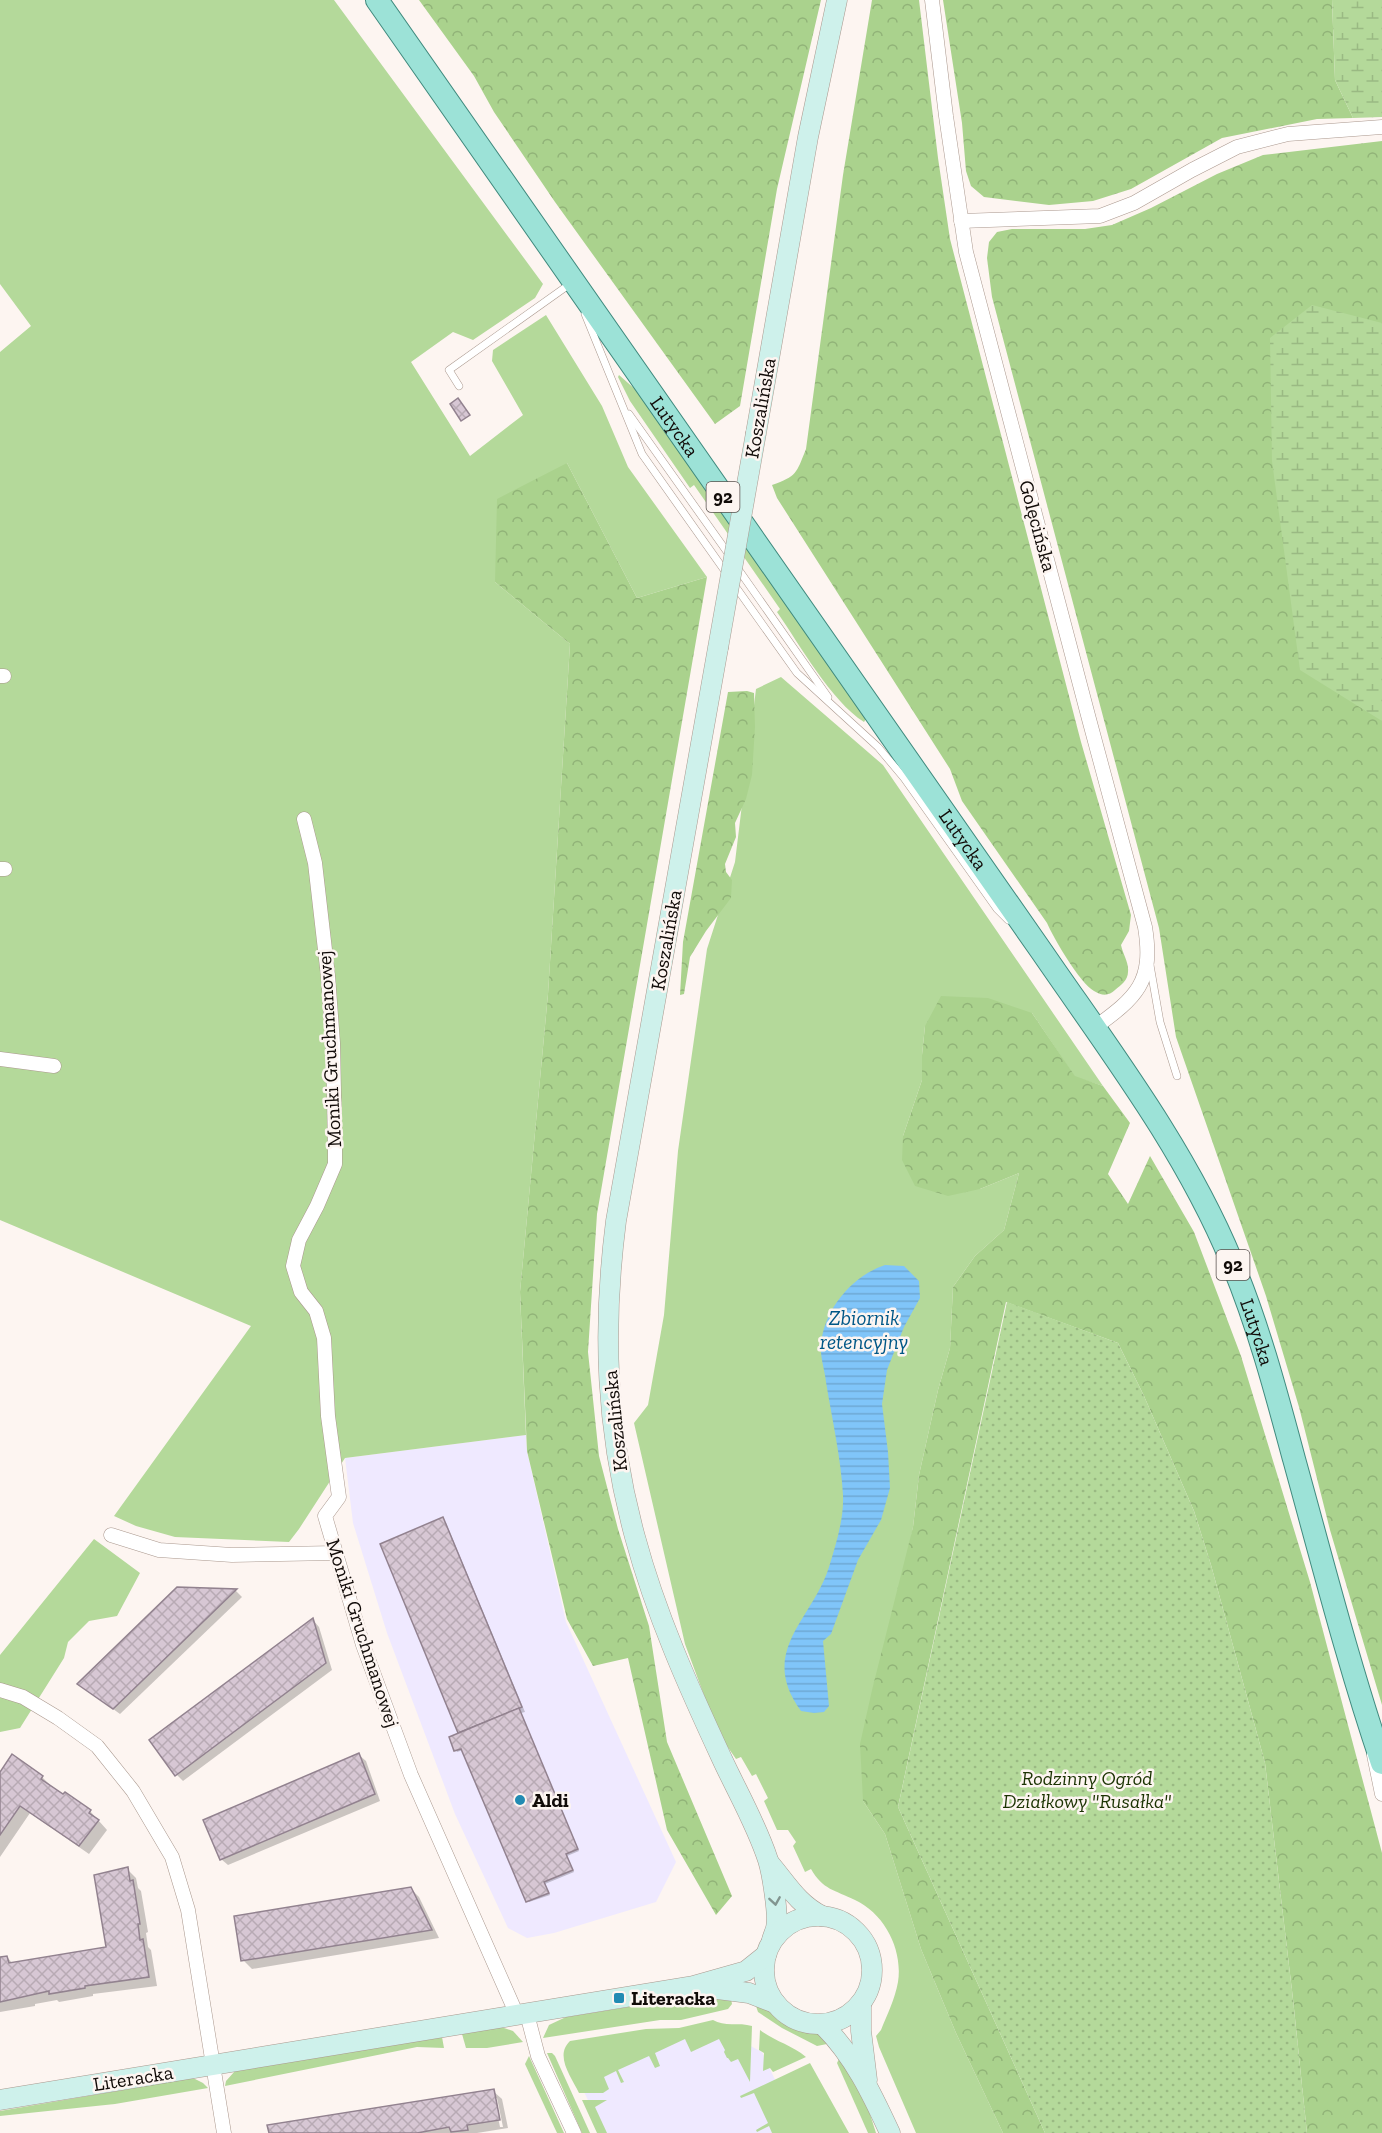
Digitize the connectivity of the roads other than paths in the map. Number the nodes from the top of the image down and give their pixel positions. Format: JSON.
{"nodes":[{"id":1,"x":377,"y":0,"type":"edge"},
{"id":2,"x":837,"y":0,"type":"edge"},
{"id":3,"x":932,"y":0,"type":"edge"},
{"id":4,"x":1382,"y":127,"type":"edge"},
{"id":5,"x":961,"y":221,"type":"junction"},
{"id":6,"x":573,"y":282,"type":"junction"},
{"id":7,"x":459,"y":386,"type":"dead end"},
{"id":8,"x":617,"y":393,"type":"junction"},
{"id":9,"x":842,"y":714,"type":"junction"},
{"id":10,"x":304,"y":819,"type":"dead end"},
{"id":11,"x":1042,"y":952,"type":"junction"},
{"id":12,"x":1149,"y":957,"type":"junction"},
{"id":13,"x":1094,"y":1028,"type":"junction"},
{"id":14,"x":0,"y":1059,"type":"edge"},
{"id":15,"x":54,"y":1066,"type":"dead end"},
{"id":16,"x":1176,"y":1076,"type":"dead end"},
{"id":17,"x":111,"y":1535,"type":"dead end"},
{"id":18,"x":335,"y":1553,"type":"junction"},
{"id":19,"x":0,"y":1690,"type":"edge"},
{"id":20,"x":1364,"y":1709,"type":"junction"},
{"id":21,"x":1382,"y":1763,"type":"edge"},
{"id":22,"x":1382,"y":1794,"type":"edge"},
{"id":23,"x":768,"y":1862,"type":"junction"},
{"id":24,"x":822,"y":1916,"type":"junction"},
{"id":25,"x":769,"y":1948,"type":"junction"},
{"id":26,"x":693,"y":1986,"type":"junction"},
{"id":27,"x":775,"y":2003,"type":"junction"},
{"id":28,"x":861,"y":2005,"type":"junction"},
{"id":29,"x":522,"y":2015,"type":"junction"},
{"id":30,"x":823,"y":2025,"type":"junction"},
{"id":31,"x":213,"y":2065,"type":"junction"},
{"id":32,"x":867,"y":2084,"type":"junction"},
{"id":33,"x":0,"y":2100,"type":"edge"},
{"id":34,"x":224,"y":2133,"type":"edge"},
{"id":35,"x":574,"y":2133,"type":"edge"},
{"id":36,"x":890,"y":2133,"type":"edge"}],
"edges":[{"from":1,"to":6,"type":"main road","name":"Lutycka","number":"92"},
{"from":2,"to":23,"type":"street","name":"Koszalińska","bridge":true},
{"from":3,"to":5,"type":"street","name":"Golęcińska"},
{"from":4,"to":5,"type":"street"},
{"from":5,"to":12,"type":"street","name":"Golęcińska"},
{"from":6,"to":7,"type":"lane"},
{"from":6,"to":8,"type":"lane"},
{"from":6,"to":11,"type":"main road","name":"Lutycka","number":"92"},
{"from":8,"to":9,"type":"lane"},
{"from":8,"to":9,"type":"lane"},
{"from":9,"to":11,"type":"lane"},
{"from":10,"to":18,"type":"street","name":"Moniki Gruchmanowej"},
{"from":11,"to":13,"type":"main road","name":"Lutycka","number":"92"},
{"from":12,"to":13,"type":"street","name":"Golęcińska"},
{"from":12,"to":16,"type":"lane"},
{"from":13,"to":20,"type":"main road","name":"Lutycka","number":"92"},
{"from":14,"to":15,"type":"street"},
{"from":17,"to":18,"type":"street"},
{"from":18,"to":29,"type":"street","name":"Moniki Gruchmanowej"},
{"from":19,"to":31,"type":"street"},
{"from":20,"to":21,"type":"main road","name":"Lutycka","number":"92"},
{"from":20,"to":22,"type":"street"},
{"from":23,"to":24,"type":"street","name":"Koszalińska"},
{"from":23,"to":25,"type":"street","name":"Koszalińska","one_way":true},
{"from":24,"to":25,"type":"street"},
{"from":24,"to":28,"type":"street"},
{"from":25,"to":26,"type":"street","name":"Literacka"},
{"from":25,"to":27,"type":"street"},
{"from":26,"to":27,"type":"street","name":"Literacka"},
{"from":26,"to":29,"type":"street","name":"Literacka"},
{"from":27,"to":30,"type":"street"},
{"from":28,"to":30,"type":"street"},
{"from":28,"to":32,"type":"street"},
{"from":29,"to":31,"type":"street","name":"Literacka"},
{"from":29,"to":35,"type":"street","name":"Moniki Gruchmanowej"},
{"from":30,"to":32,"type":"street"},
{"from":31,"to":33,"type":"street","name":"Literacka"},
{"from":31,"to":34,"type":"street"},
{"from":32,"to":36,"type":"street"}]}
